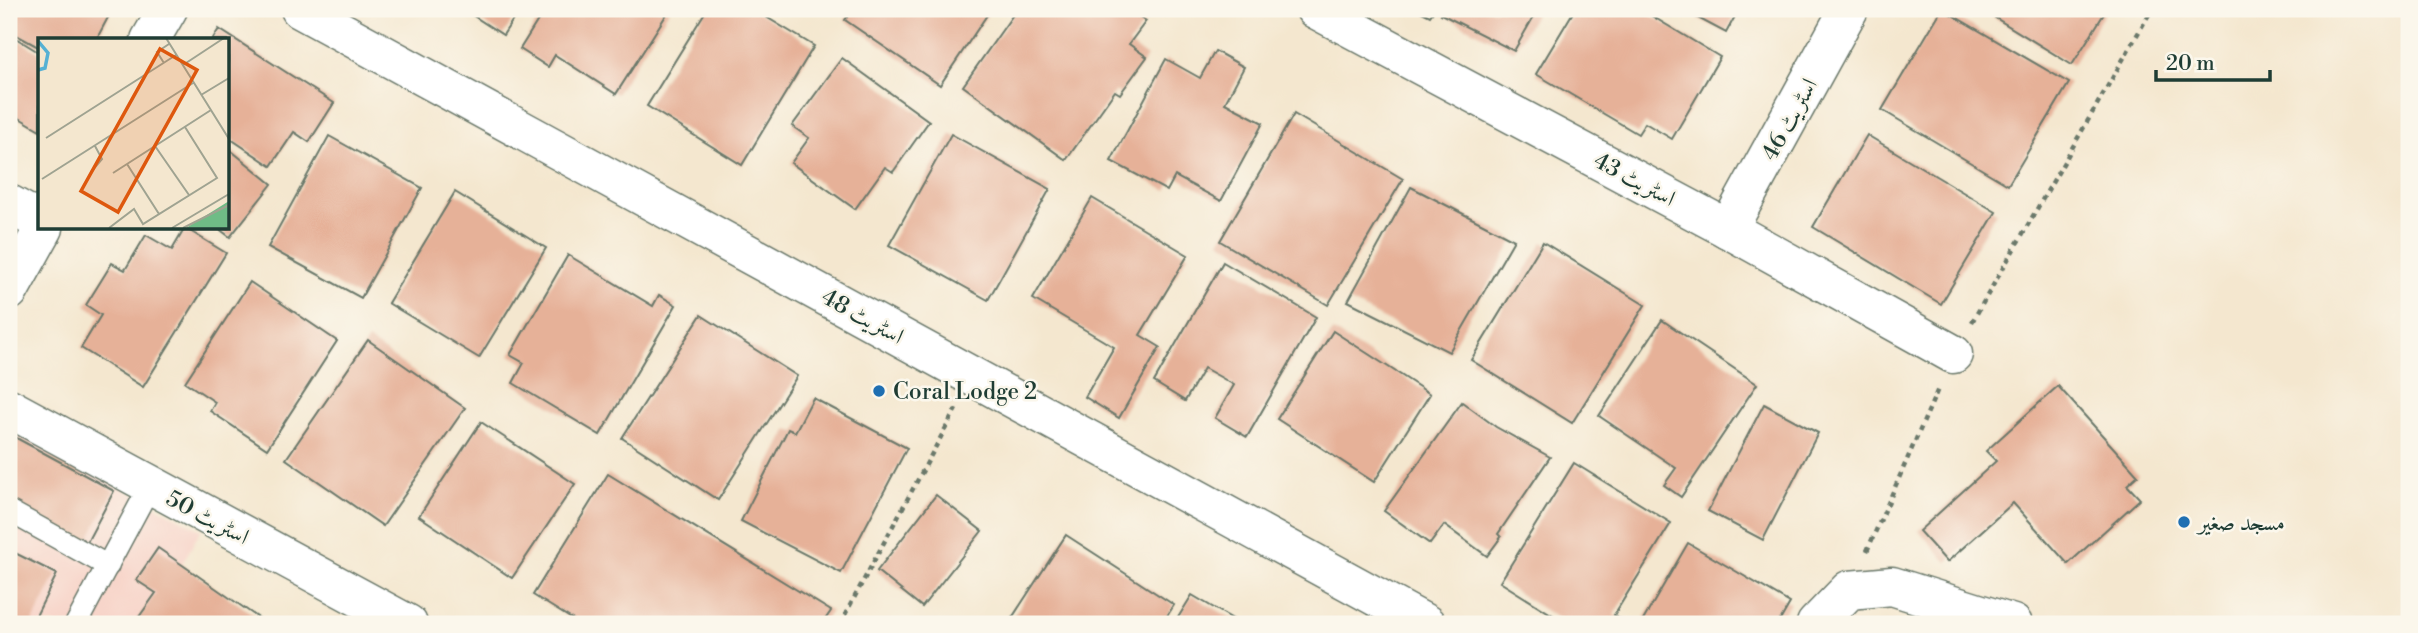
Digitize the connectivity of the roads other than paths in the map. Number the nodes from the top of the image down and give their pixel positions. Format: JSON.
{"nodes":[{"id":1,"x":168,"y":9,"type":"edge"},
{"id":2,"x":300,"y":9,"type":"edge"},
{"id":3,"x":1315,"y":9,"type":"edge"},
{"id":4,"x":1849,"y":9,"type":"edge"},
{"id":5,"x":151,"y":38,"type":"edge"},
{"id":6,"x":9,"y":204,"type":"edge"},
{"id":7,"x":38,"y":220,"type":"edge"},
{"id":8,"x":43,"y":229,"type":"edge"},
{"id":9,"x":1728,"y":229,"type":"junction"},
{"id":10,"x":9,"y":290,"type":"edge"},
{"id":11,"x":1953,"y":354,"type":"road end"},
{"id":12,"x":9,"y":408,"type":"edge"},
{"id":13,"x":150,"y":486,"type":"junction"},
{"id":14,"x":9,"y":510,"type":"edge"},
{"id":15,"x":108,"y":566,"type":"junction"},
{"id":16,"x":76,"y":624,"type":"edge"},
{"id":17,"x":408,"y":624,"type":"edge"},
{"id":18,"x":1426,"y":624,"type":"edge"},
{"id":19,"x":1816,"y":624,"type":"edge"},
{"id":20,"x":2013,"y":624,"type":"edge"}],
"edges":[{"from":1,"to":5,"type":"street"},
{"from":2,"to":18,"type":"street","name":"اسٹریٹ 48"},
{"from":3,"to":9,"type":"street","name":"اسٹریٹ 43"},
{"from":4,"to":9,"type":"street","name":"اسٹریٹ 46"},
{"from":6,"to":7,"type":"street"},
{"from":8,"to":10,"type":"street"},
{"from":9,"to":11,"type":"street","name":"اسٹریٹ 43"},
{"from":12,"to":13,"type":"street","name":"اسٹریٹ 50"},
{"from":13,"to":15,"type":"lane"},
{"from":13,"to":17,"type":"street","name":"اسٹریٹ 50"},
{"from":14,"to":15,"type":"lane"},
{"from":15,"to":16,"type":"lane"},
{"from":19,"to":20,"type":"street"}]}
